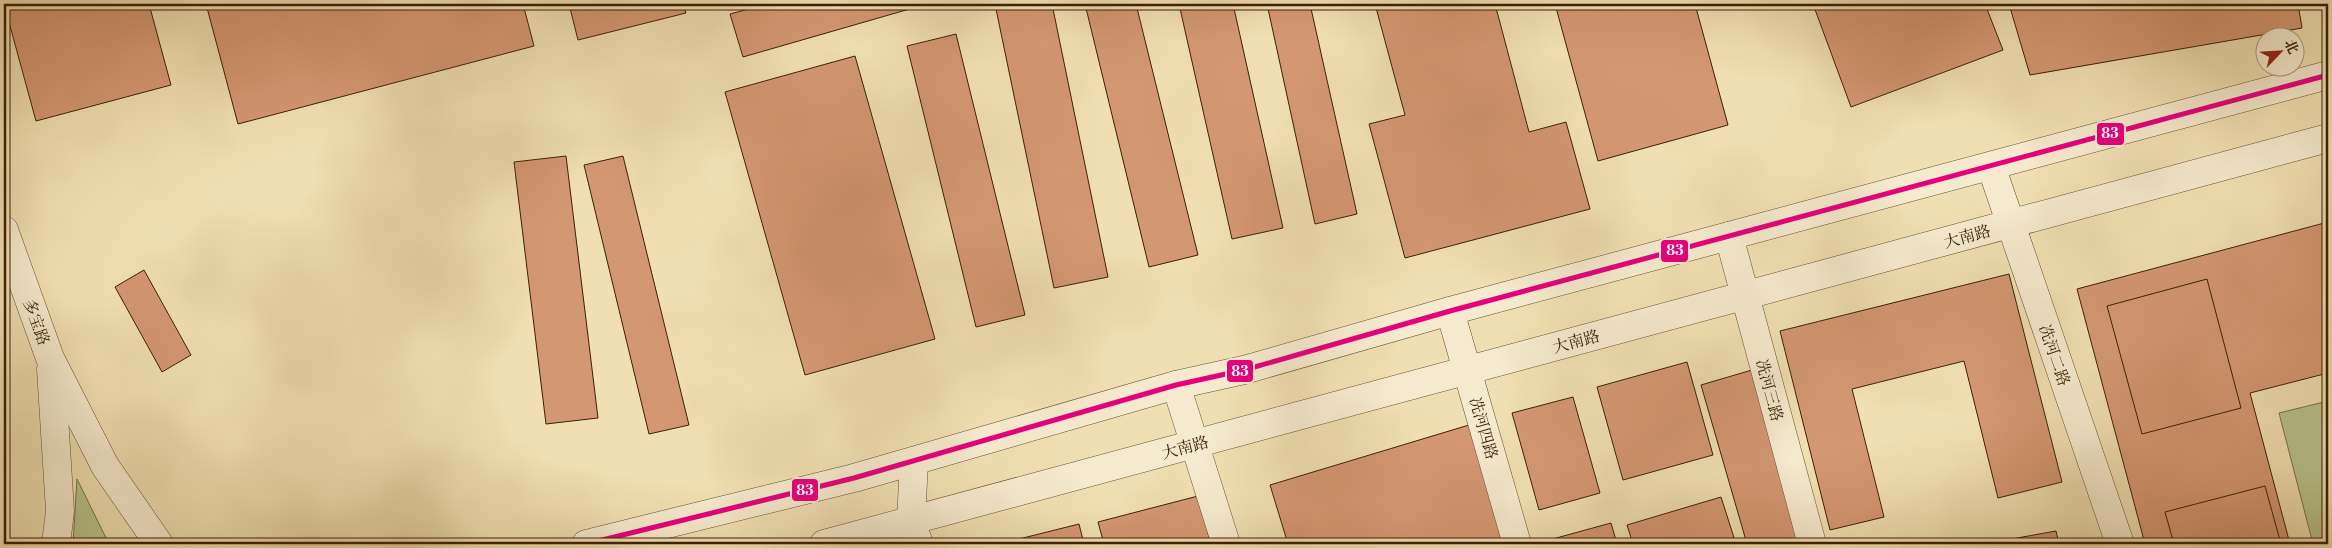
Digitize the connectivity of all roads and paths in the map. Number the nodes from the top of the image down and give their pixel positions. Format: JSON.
{"nodes":[{"id":1,"x":2328,"y":75,"type":"edge"},
{"id":2,"x":2328,"y":138,"type":"edge"},
{"id":3,"x":1991,"y":166,"type":"junction"},
{"id":4,"x":2011,"y":224,"type":"junction"},
{"id":5,"x":4,"y":230,"type":"edge"},
{"id":6,"x":1729,"y":236,"type":"junction"},
{"id":7,"x":1745,"y":296,"type":"junction"},
{"id":8,"x":1450,"y":311,"type":"junction"},
{"id":9,"x":50,"y":358,"type":"junction"},
{"id":10,"x":1467,"y":370,"type":"junction"},
{"id":11,"x":1176,"y":385,"type":"junction"},
{"id":12,"x":1194,"y":444,"type":"junction"},
{"id":13,"x":914,"y":461,"type":"junction"},
{"id":14,"x":915,"y":532,"type":"edge"},
{"id":15,"x":56,"y":544,"type":"edge"},
{"id":16,"x":159,"y":544,"type":"edge"},
{"id":17,"x":586,"y":544,"type":"edge"},
{"id":18,"x":824,"y":544,"type":"edge"},
{"id":19,"x":1226,"y":544,"type":"edge"},
{"id":20,"x":1517,"y":544,"type":"edge"},
{"id":21,"x":1812,"y":544,"type":"edge"},
{"id":22,"x":2120,"y":544,"type":"edge"}],
"edges":[{"from":1,"to":3,"type":"street"},
{"from":2,"to":4,"type":"street","name":"大南路"},
{"from":3,"to":4,"type":"street","name":"冼河二路"},
{"from":3,"to":6,"type":"street"},
{"from":4,"to":7,"type":"street","name":"大南路"},
{"from":4,"to":22,"type":"street","name":"冼河二路"},
{"from":5,"to":9,"type":"street","name":"多宝路"},
{"from":6,"to":7,"type":"street","name":"冼河三路"},
{"from":6,"to":8,"type":"street"},
{"from":7,"to":10,"type":"street","name":"大南路"},
{"from":7,"to":21,"type":"street","name":"冼河三路"},
{"from":8,"to":10,"type":"street","name":"冼河四路"},
{"from":8,"to":11,"type":"street"},
{"from":9,"to":15,"type":"street"},
{"from":9,"to":16,"type":"street"},
{"from":10,"to":12,"type":"street","name":"大南路"},
{"from":10,"to":20,"type":"street","name":"冼河四路"},
{"from":11,"to":12,"type":"street"},
{"from":11,"to":13,"type":"street"},
{"from":12,"to":14,"type":"street","name":"大南路"},
{"from":12,"to":19,"type":"street"},
{"from":13,"to":14,"type":"street"},
{"from":13,"to":17,"type":"street"},
{"from":14,"to":18,"type":"street","name":"大南路"}]}
